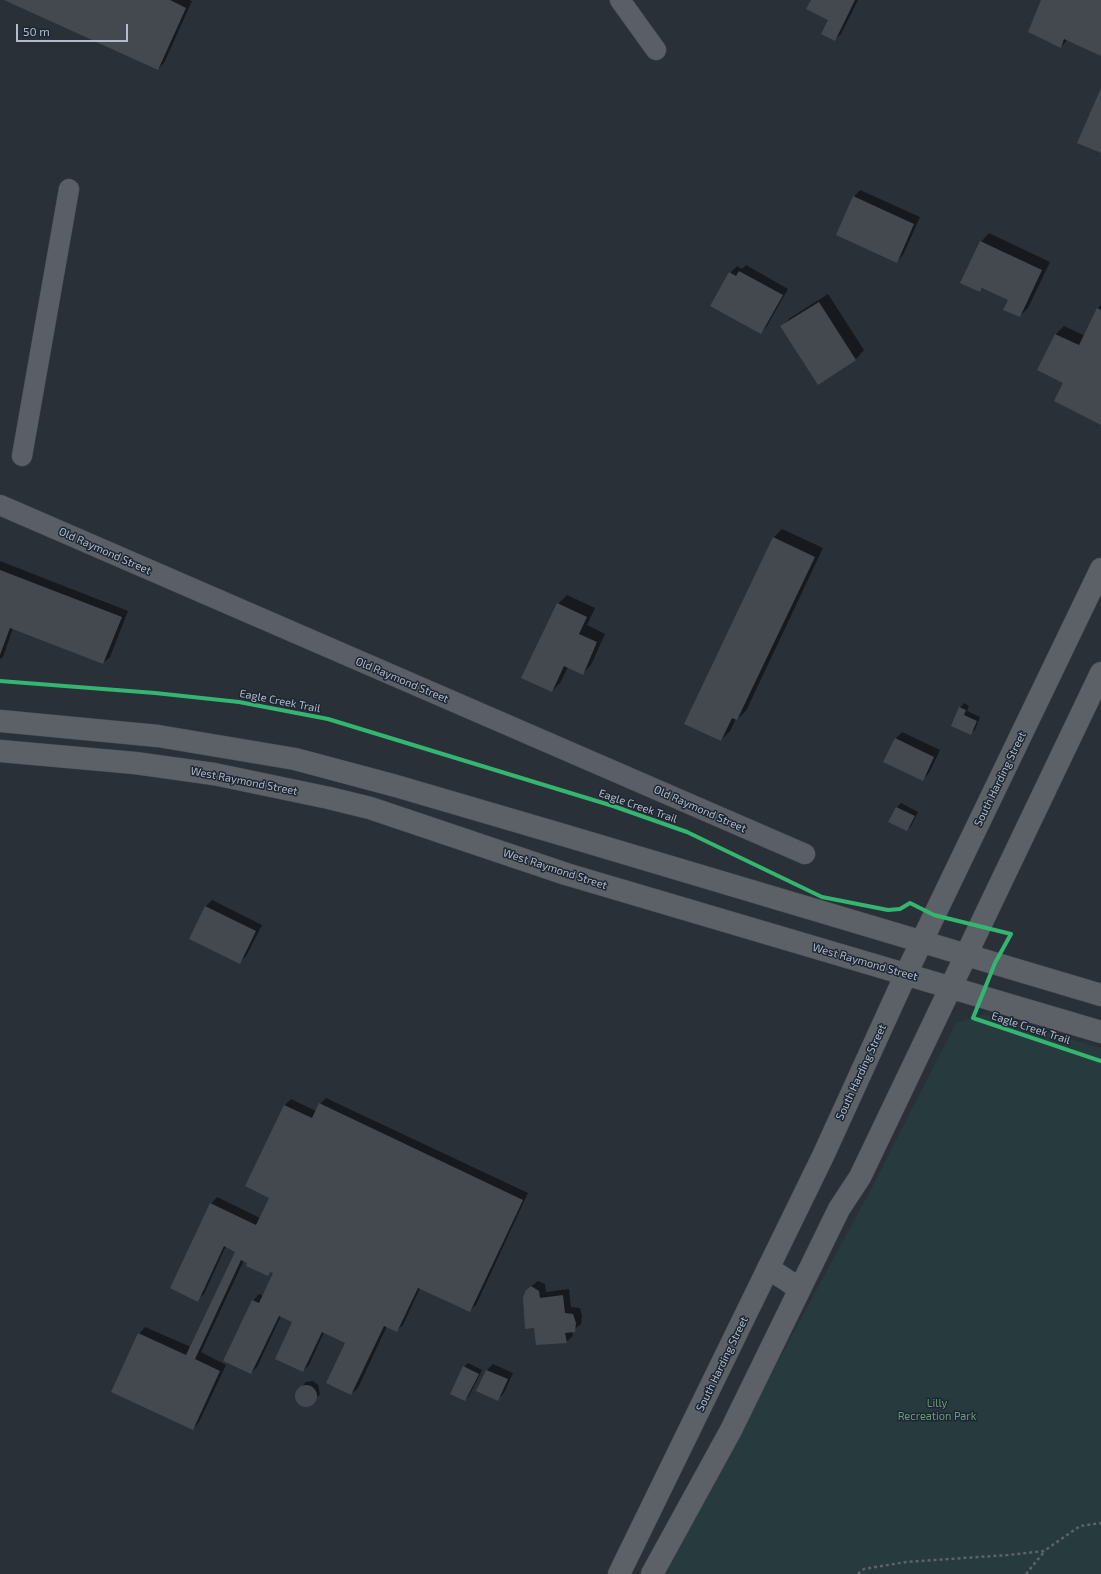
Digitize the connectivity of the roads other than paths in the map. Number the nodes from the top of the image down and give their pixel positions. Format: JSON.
{"nodes":[{"id":1,"x":620,"y":0,"type":"edge"},
{"id":2,"x":656,"y":50,"type":"dead end"},
{"id":3,"x":70,"y":189,"type":"dead end"},
{"id":4,"x":22,"y":456,"type":"dead end"},
{"id":5,"x":0,"y":505,"type":"edge"},
{"id":6,"x":1101,"y":569,"type":"edge"},
{"id":7,"x":1101,"y":673,"type":"edge"},
{"id":8,"x":0,"y":721,"type":"edge"},
{"id":9,"x":0,"y":751,"type":"edge"},
{"id":10,"x":805,"y":854,"type":"dead end"},
{"id":11,"x":922,"y":941,"type":"junction"},
{"id":12,"x":966,"y":955,"type":"junction"},
{"id":13,"x":906,"y":974,"type":"junction"},
{"id":14,"x":951,"y":988,"type":"junction"},
{"id":15,"x":1101,"y":995,"type":"edge"},
{"id":16,"x":1101,"y":1032,"type":"edge"},
{"id":17,"x":768,"y":1268,"type":"junction"},
{"id":18,"x":800,"y":1289,"type":"junction"},
{"id":19,"x":620,"y":1574,"type":"edge"},
{"id":20,"x":652,"y":1574,"type":"edge"}],
"edges":[{"from":1,"to":2,"type":"lane"},
{"from":3,"to":4,"type":"lane"},
{"from":5,"to":10,"type":"lane","name":"Old Raymond Street"},
{"from":6,"to":11,"type":"main road","name":"South Harding Street"},
{"from":7,"to":12,"type":"main road"},
{"from":8,"to":11,"type":"main road"},
{"from":9,"to":13,"type":"main road","name":"West Raymond Street"},
{"from":11,"to":12,"type":"main road"},
{"from":11,"to":13,"type":"main road","name":"South Harding Street"},
{"from":12,"to":14,"type":"main road"},
{"from":12,"to":15,"type":"main road"},
{"from":13,"to":14,"type":"main road","name":"West Raymond Street"},
{"from":13,"to":17,"type":"main road","name":"South Harding Street"},
{"from":14,"to":16,"type":"main road","name":"West Raymond Street"},
{"from":14,"to":18,"type":"main road"},
{"from":17,"to":18,"type":"main road"},
{"from":17,"to":19,"type":"main road","name":"South Harding Street"},
{"from":18,"to":20,"type":"main road"}]}
